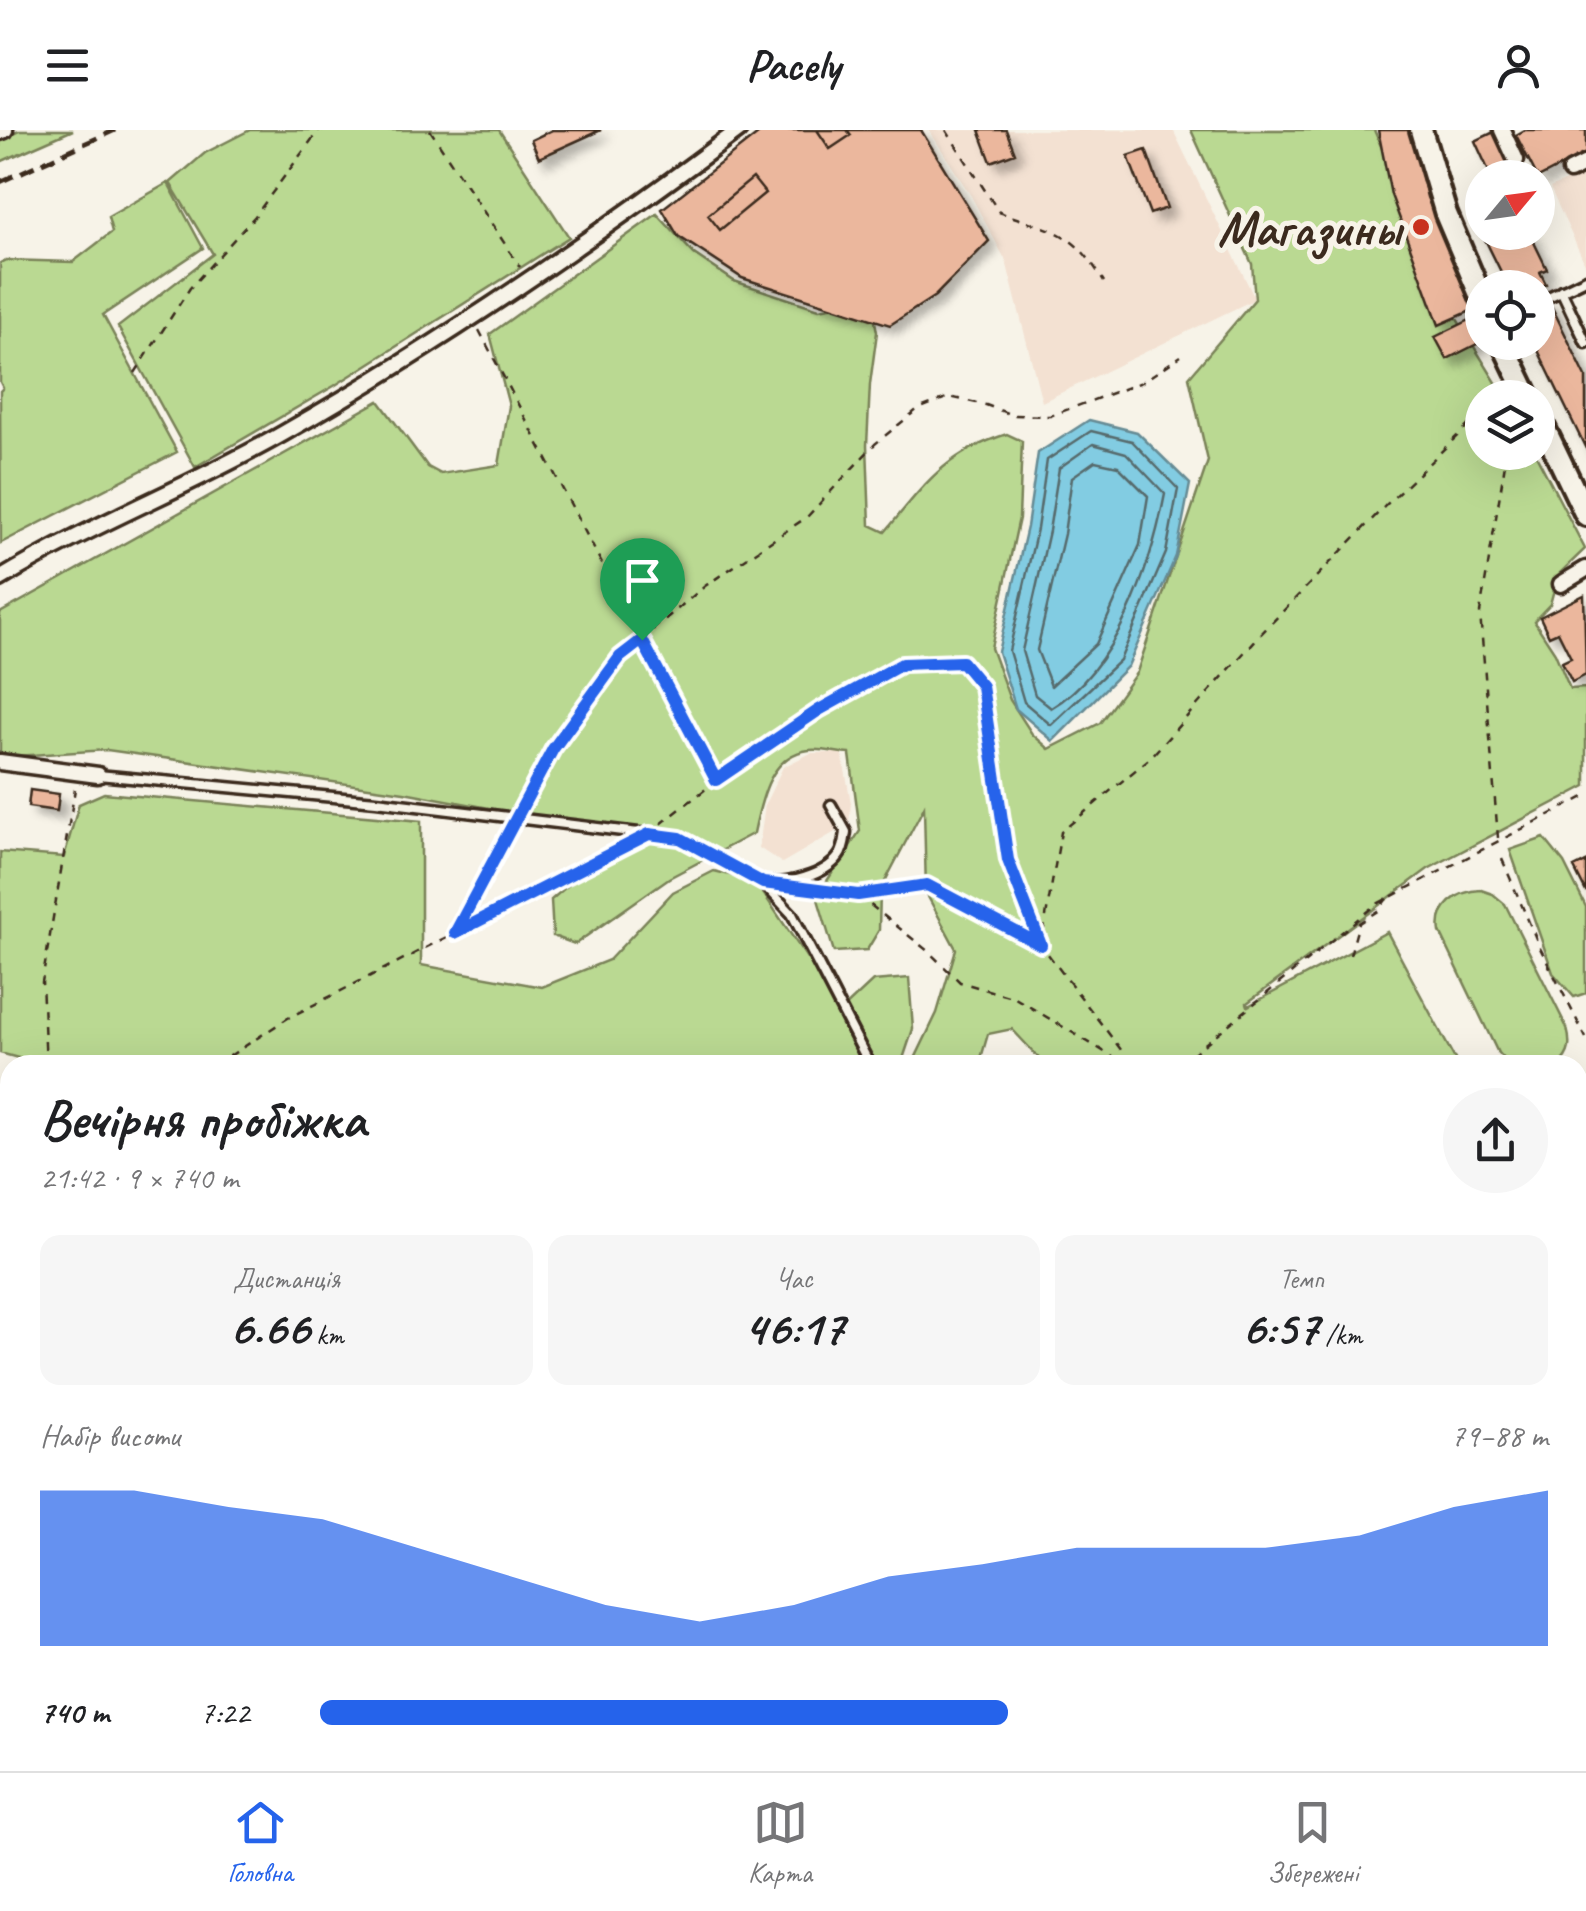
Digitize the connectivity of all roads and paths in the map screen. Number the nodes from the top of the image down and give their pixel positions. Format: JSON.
{"nodes":[{"id":1,"x":319,"y":130,"type":"edge"},
{"id":2,"x":430,"y":130,"type":"edge"},
{"id":3,"x":739,"y":130,"type":"edge"},
{"id":4,"x":946,"y":130,"type":"edge"},
{"id":5,"x":1422,"y":130,"type":"edge"},
{"id":6,"x":1502,"y":130,"type":"edge"},
{"id":7,"x":1516,"y":160,"type":"dead end"},
{"id":8,"x":1586,"y":163,"type":"edge"},
{"id":9,"x":1570,"y":170,"type":"dead end"},
{"id":10,"x":1470,"y":270,"type":"edge"},
{"id":11,"x":528,"y":278,"type":"junction"},
{"id":12,"x":1586,"y":278,"type":"edge"},
{"id":13,"x":1104,"y":282,"type":"dead end"},
{"id":14,"x":1561,"y":290,"type":"junction"},
{"id":15,"x":1555,"y":293,"type":"edge"},
{"id":16,"x":473,"y":319,"type":"junction"},
{"id":17,"x":1586,"y":343,"type":"edge"},
{"id":18,"x":1181,"y":356,"type":"dead end"},
{"id":19,"x":134,"y":373,"type":"dead end"},
{"id":20,"x":1465,"y":428,"type":"edge"},
{"id":21,"x":1555,"y":447,"type":"edge"},
{"id":22,"x":1504,"y":470,"type":"edge"},
{"id":23,"x":1583,"y":501,"type":"edge"},
{"id":24,"x":1586,"y":569,"type":"edge"},
{"id":25,"x":0,"y":578,"type":"edge"},
{"id":26,"x":1560,"y":584,"type":"dead end"},
{"id":27,"x":642,"y":640,"type":"junction"},
{"id":28,"x":0,"y":762,"type":"edge"},
{"id":29,"x":77,"y":772,"type":"junction"},
{"id":30,"x":98,"y":775,"type":"joint"},
{"id":31,"x":716,"y":780,"type":"junction"},
{"id":32,"x":1586,"y":796,"type":"edge"},
{"id":33,"x":832,"y":804,"type":"dead end"},
{"id":34,"x":515,"y":818,"type":"junction"},
{"id":35,"x":649,"y":834,"type":"junction"},
{"id":36,"x":1498,"y":839,"type":"junction"},
{"id":37,"x":1502,"y":859,"type":"dead end"},
{"id":38,"x":763,"y":883,"type":"junction"},
{"id":39,"x":782,"y":884,"type":"junction"},
{"id":40,"x":858,"y":895,"type":"junction"},
{"id":41,"x":1388,"y":897,"type":"junction"},
{"id":42,"x":455,"y":933,"type":"junction"},
{"id":43,"x":1041,"y":945,"type":"junction"},
{"id":44,"x":1350,"y":955,"type":"dead end"},
{"id":45,"x":1586,"y":1038,"type":"edge"},
{"id":46,"x":46,"y":1055,"type":"edge"},
{"id":47,"x":231,"y":1055,"type":"edge"},
{"id":48,"x":865,"y":1055,"type":"edge"},
{"id":49,"x":1110,"y":1055,"type":"edge"},
{"id":50,"x":1123,"y":1055,"type":"edge"},
{"id":51,"x":1190,"y":1055,"type":"edge"}],
"edges":[{"from":1,"to":19,"type":"path"},
{"from":2,"to":11,"type":"path"},
{"from":3,"to":11,"type":"street"},
{"from":4,"to":13,"type":"path"},
{"from":5,"to":10,"type":"street"},
{"from":6,"to":7,"type":"street"},
{"from":8,"to":9,"type":"street"},
{"from":11,"to":16,"type":"street"},
{"from":12,"to":14,"type":"lane"},
{"from":14,"to":15,"type":"lane"},
{"from":14,"to":17,"type":"lane"},
{"from":16,"to":25,"type":"street"},
{"from":16,"to":27,"type":"path"},
{"from":18,"to":27,"type":"path"},
{"from":20,"to":43,"type":"path"},
{"from":21,"to":23,"type":"street"},
{"from":22,"to":36,"type":"path"},
{"from":24,"to":26,"type":"street"},
{"from":27,"to":31,"type":"path"},
{"from":27,"to":34,"type":"path"},
{"from":28,"to":29,"type":"street"},
{"from":29,"to":30,"type":"street"},
{"from":29,"to":46,"type":"path"},
{"from":30,"to":34,"type":"lane"},
{"from":31,"to":35,"type":"path"},
{"from":31,"to":43,"type":"path"},
{"from":32,"to":36,"type":"path"},
{"from":33,"to":39,"type":"lane"},
{"from":34,"to":35,"type":"lane"},
{"from":34,"to":42,"type":"path"},
{"from":35,"to":38,"type":"lane"},
{"from":35,"to":42,"type":"path"},
{"from":36,"to":41,"type":"path"},
{"from":37,"to":45,"type":"path"},
{"from":38,"to":39,"type":"lane"},
{"from":38,"to":48,"type":"lane"},
{"from":39,"to":40,"type":"path"},
{"from":40,"to":43,"type":"path"},
{"from":40,"to":49,"type":"path"},
{"from":41,"to":44,"type":"path"},
{"from":41,"to":51,"type":"path"},
{"from":42,"to":47,"type":"path"},
{"from":43,"to":50,"type":"path"}]}
